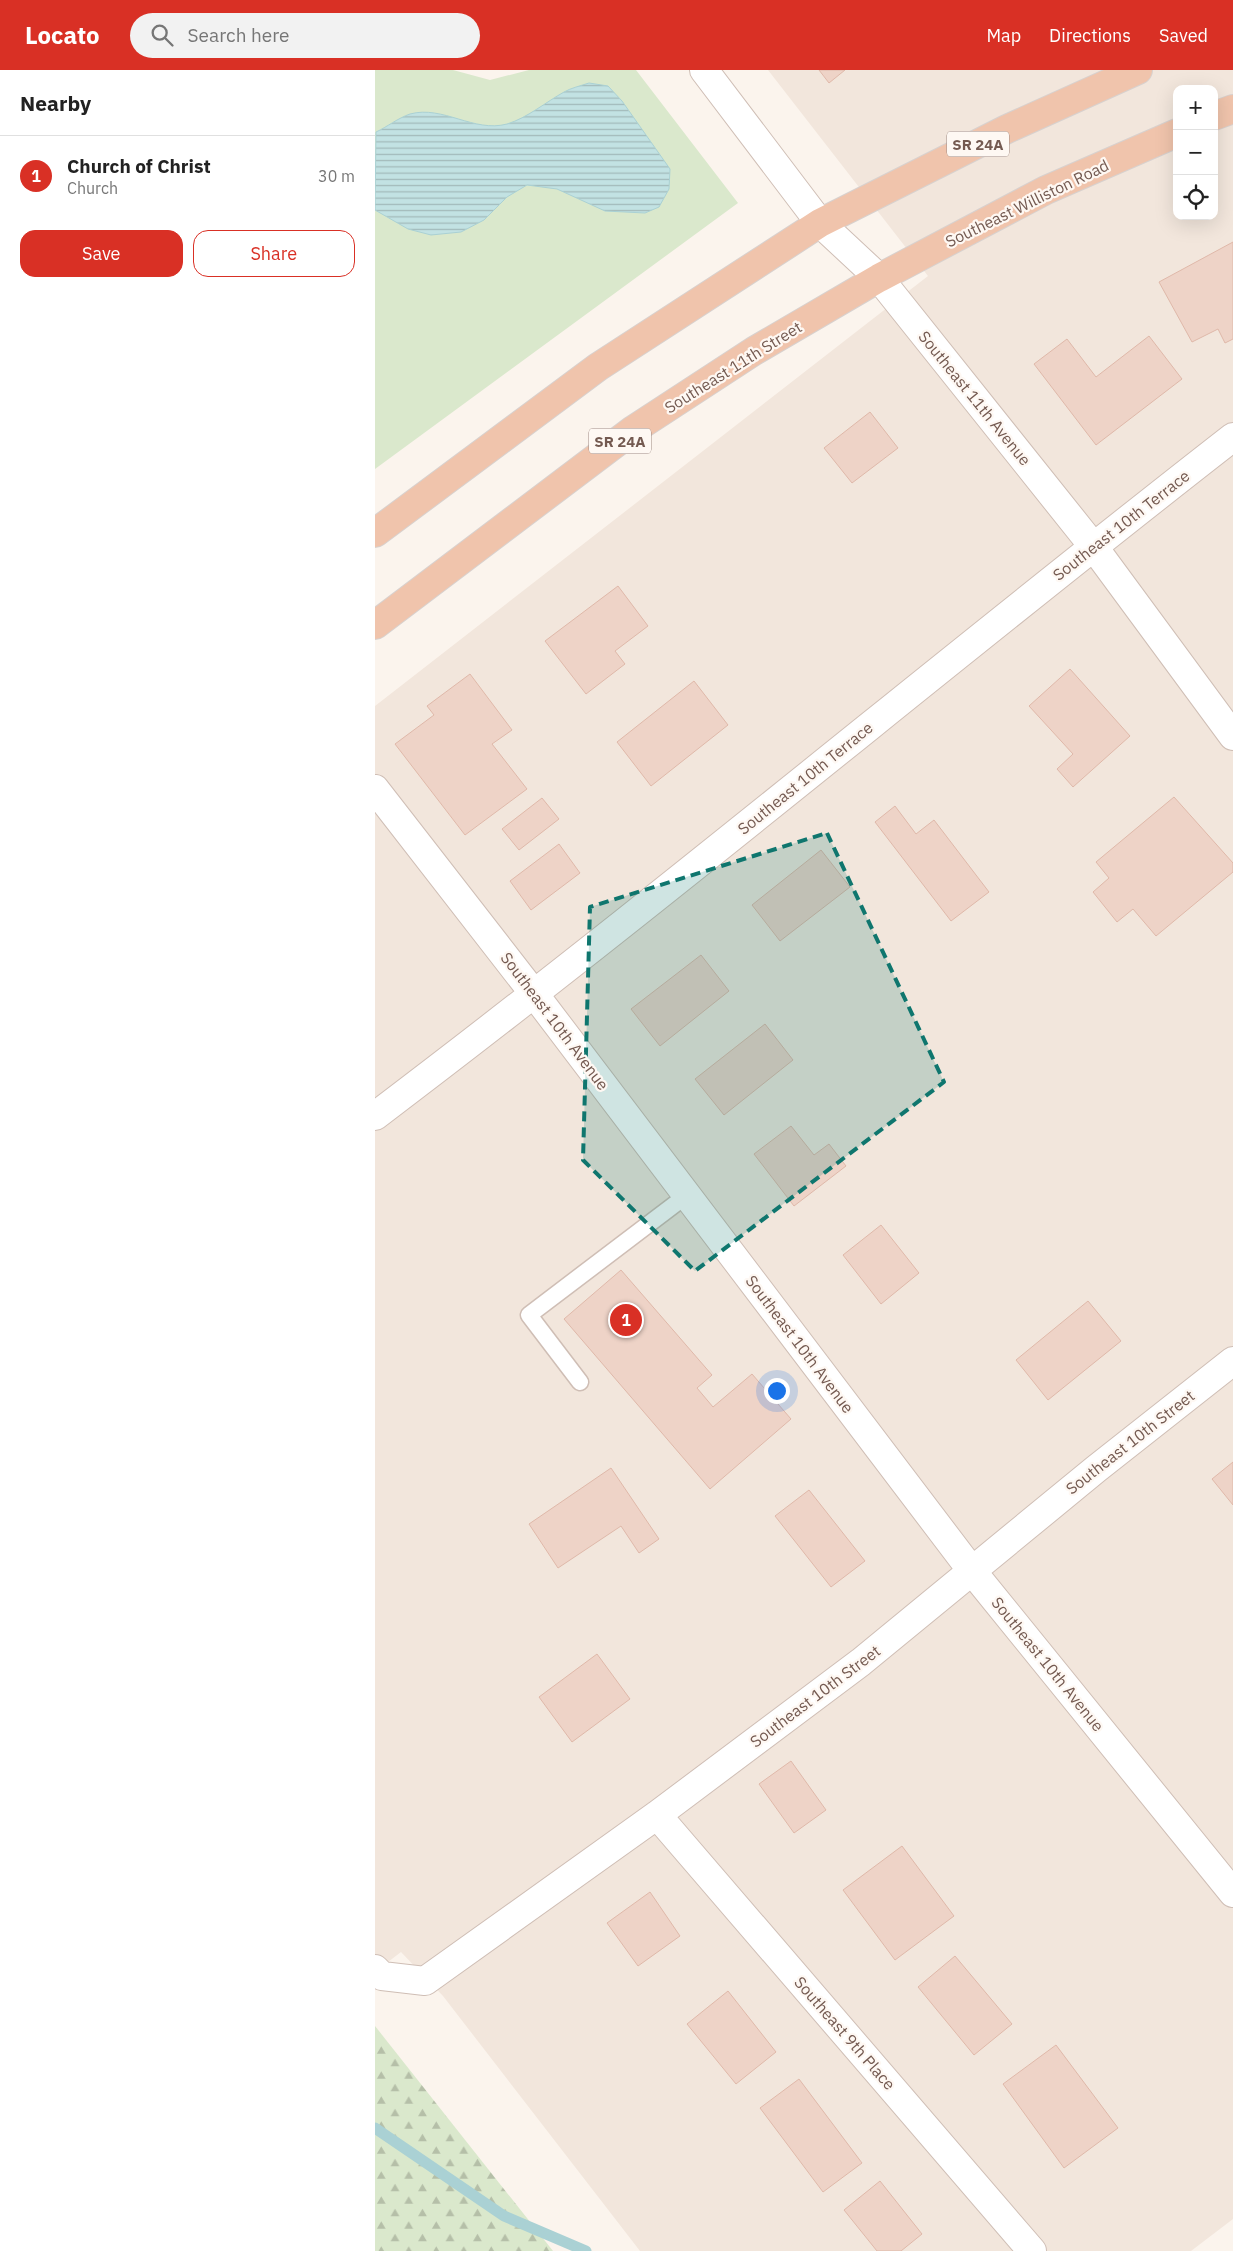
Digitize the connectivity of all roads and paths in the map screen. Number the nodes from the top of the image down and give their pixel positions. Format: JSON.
{"nodes":[{"id":1,"x":704,"y":70,"type":"edge"},
{"id":2,"x":1138,"y":70,"type":"edge"},
{"id":3,"x":1233,"y":109,"type":"edge"},
{"id":4,"x":1218,"y":115,"type":"edge"},
{"id":5,"x":1173,"y":135,"type":"edge"},
{"id":6,"x":820,"y":223,"type":"junction"},
{"id":7,"x":879,"y":278,"type":"junction"},
{"id":8,"x":1233,"y":437,"type":"edge"},
{"id":9,"x":375,"y":533,"type":"edge"},
{"id":10,"x":1093,"y":546,"type":"junction"},
{"id":11,"x":375,"y":625,"type":"edge"},
{"id":12,"x":1233,"y":736,"type":"edge"},
{"id":13,"x":375,"y":789,"type":"edge"},
{"id":14,"x":535,"y":995,"type":"junction"},
{"id":15,"x":375,"y":1116,"type":"edge"},
{"id":16,"x":687,"y":1195,"type":"junction"},
{"id":17,"x":1233,"y":1361,"type":"edge"},
{"id":18,"x":580,"y":1382,"type":"dead end"},
{"id":19,"x":972,"y":1570,"type":"junction"},
{"id":20,"x":657,"y":1815,"type":"junction"},
{"id":21,"x":1233,"y":1892,"type":"edge"},
{"id":22,"x":375,"y":1969,"type":"edge"},
{"id":23,"x":1032,"y":2251,"type":"edge"}],
"edges":[{"from":1,"to":6,"type":"street","name":"Southeast 11th Avenue"},
{"from":2,"to":6,"type":"highway","number":"SR 24A"},
{"from":3,"to":4,"type":"highway"},
{"from":5,"to":7,"type":"highway","name":"Southeast Williston Road","number":"SR 24A"},
{"from":6,"to":7,"type":"street","name":"Southeast 11th Avenue"},
{"from":6,"to":9,"type":"highway","number":"SR 24A"},
{"from":7,"to":10,"type":"street","name":"Southeast 11th Avenue"},
{"from":7,"to":11,"type":"highway","name":"Southeast 11th Street","number":"SR 24A"},
{"from":8,"to":10,"type":"street","name":"Southeast 10th Terrace"},
{"from":10,"to":12,"type":"street","name":"Southeast 11th Avenue"},
{"from":10,"to":14,"type":"street","name":"Southeast 10th Terrace"},
{"from":13,"to":14,"type":"street","name":"Southeast 10th Avenue"},
{"from":14,"to":15,"type":"street","name":"Southeast 10th Terrace"},
{"from":14,"to":16,"type":"street","name":"Southeast 10th Avenue"},
{"from":16,"to":18,"type":"lane"},
{"from":16,"to":19,"type":"street","name":"Southeast 10th Avenue"},
{"from":17,"to":19,"type":"street","name":"Southeast 10th Street"},
{"from":19,"to":20,"type":"street","name":"Southeast 10th Street"},
{"from":19,"to":21,"type":"street","name":"Southeast 10th Avenue"},
{"from":20,"to":22,"type":"street","name":"Southeast 10th Street"},
{"from":20,"to":23,"type":"street","name":"Southeast 9th Place"}]}
